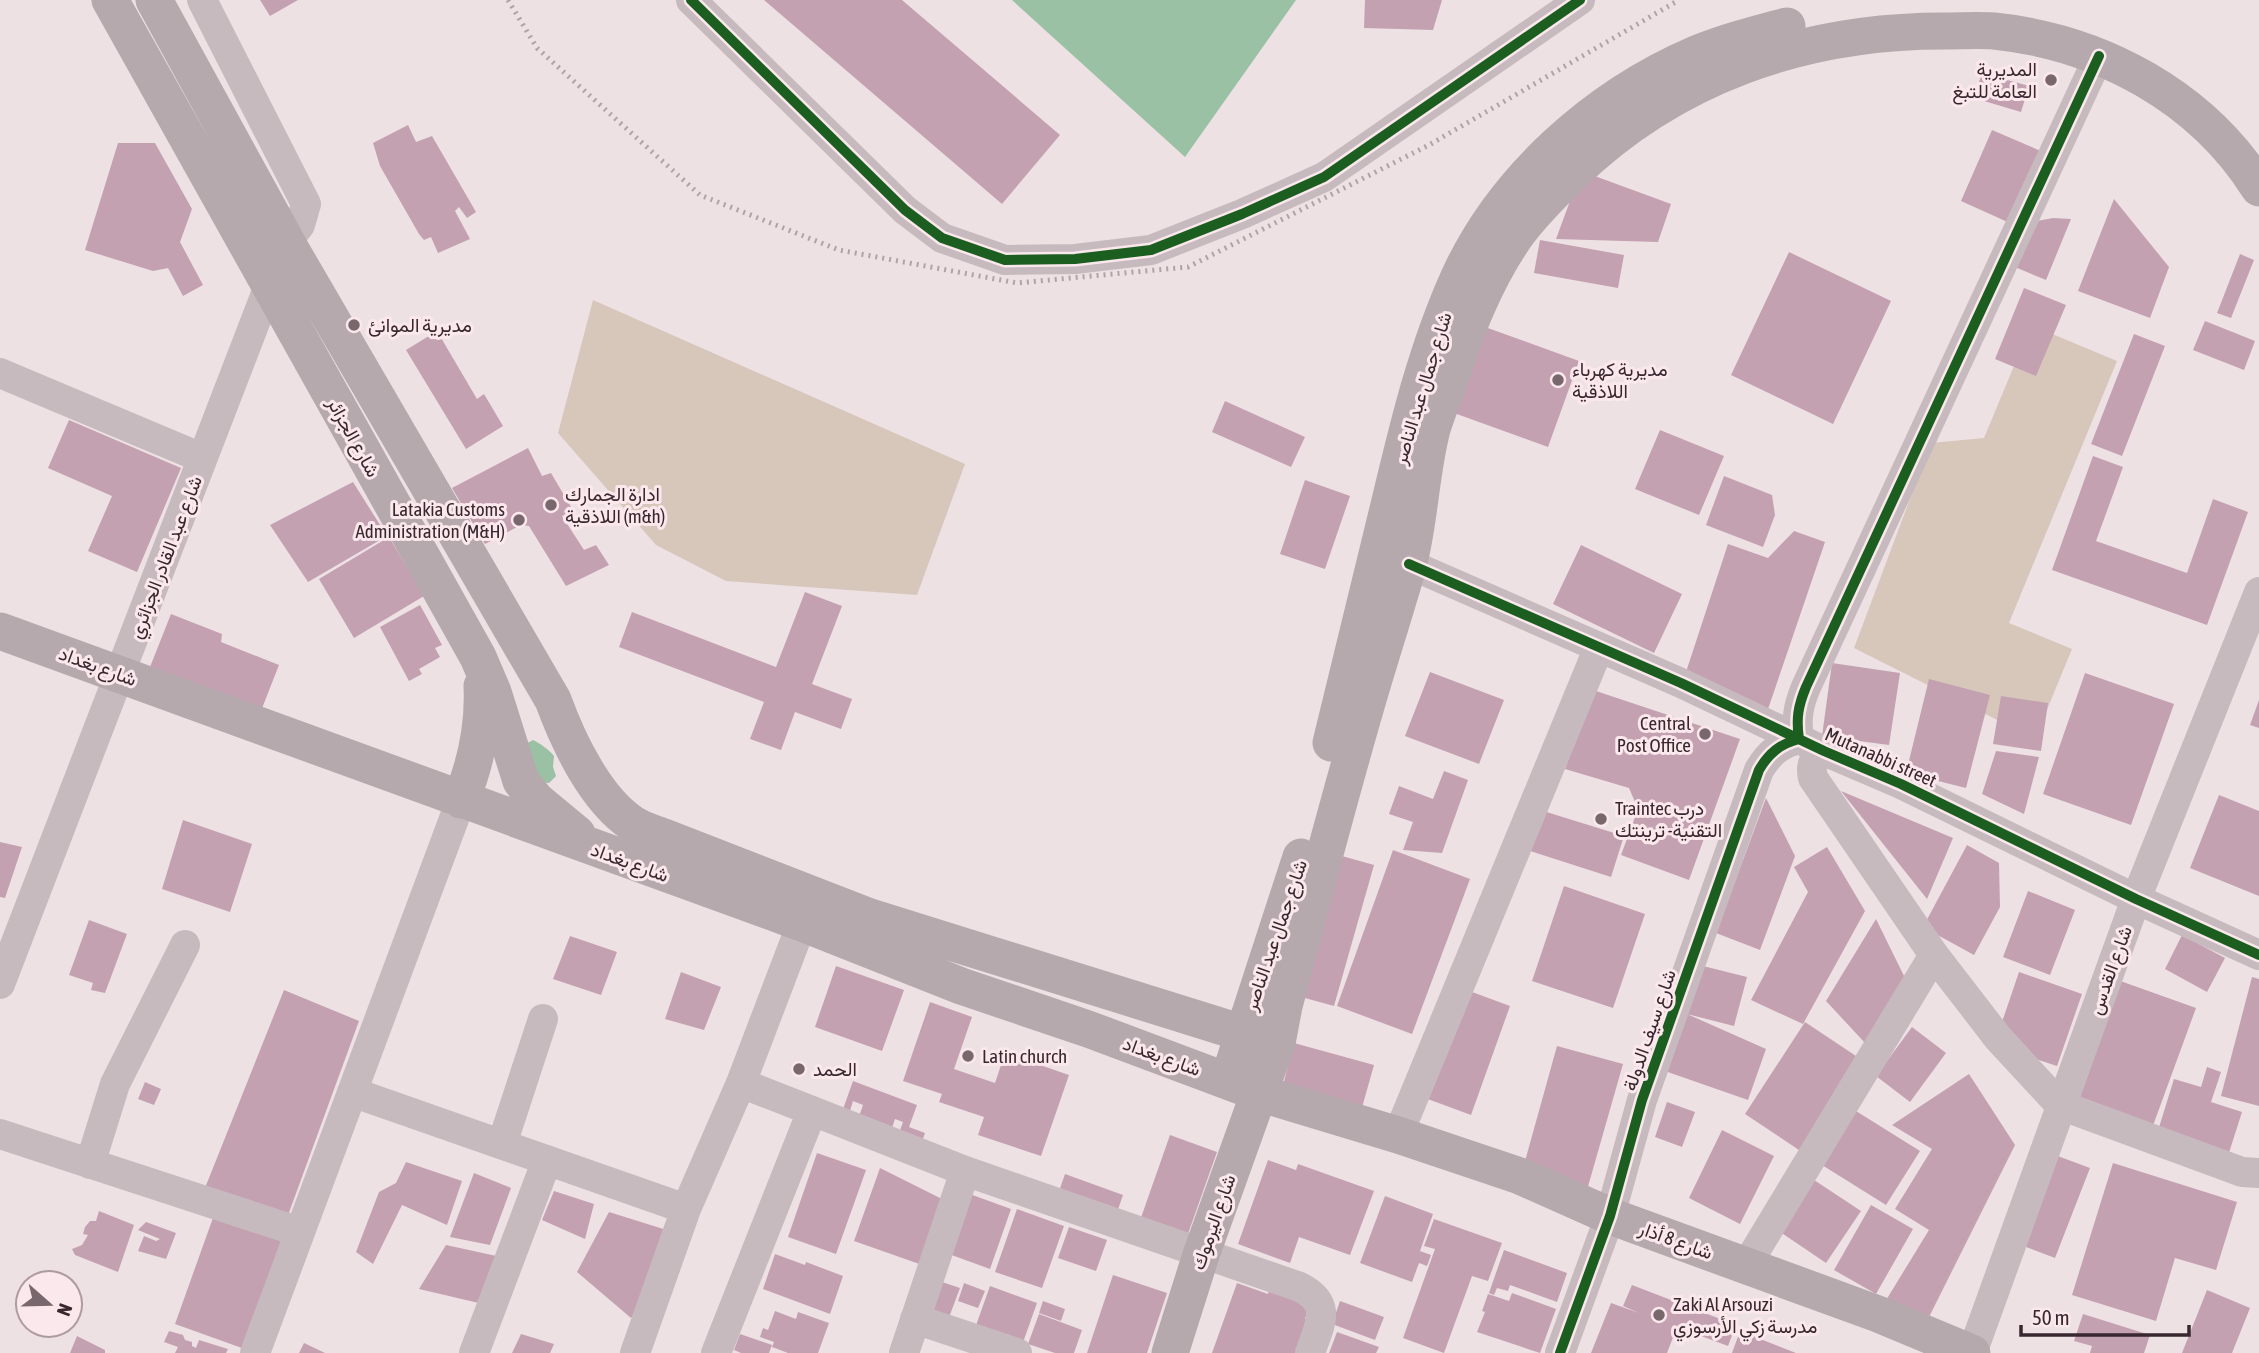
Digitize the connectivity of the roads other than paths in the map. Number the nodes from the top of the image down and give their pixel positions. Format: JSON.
{"nodes":[{"id":1,"x":154,"y":0,"type":"edge"},
{"id":2,"x":202,"y":0,"type":"edge"},
{"id":3,"x":691,"y":0,"type":"edge"},
{"id":4,"x":1539,"y":0,"type":"edge"},
{"id":5,"x":1580,"y":0,"type":"edge"},
{"id":6,"x":120,"y":3,"type":"edge"},
{"id":7,"x":1530,"y":36,"type":"junction"},
{"id":8,"x":2099,"y":57,"type":"junction"},
{"id":9,"x":2259,"y":143,"type":"edge"},
{"id":10,"x":2259,"y":188,"type":"edge"},
{"id":11,"x":288,"y":244,"type":"junction"},
{"id":12,"x":269,"y":286,"type":"junction"},
{"id":13,"x":0,"y":373,"type":"edge"},
{"id":14,"x":202,"y":458,"type":"junction"},
{"id":15,"x":1409,"y":564,"type":"junction"},
{"id":16,"x":2259,"y":592,"type":"edge"},
{"id":17,"x":0,"y":631,"type":"edge"},
{"id":18,"x":1599,"y":647,"type":"junction"},
{"id":19,"x":478,"y":657,"type":"junction"},
{"id":20,"x":120,"y":674,"type":"junction"},
{"id":21,"x":1812,"y":745,"type":"junction"},
{"id":22,"x":461,"y":800,"type":"junction"},
{"id":23,"x":633,"y":824,"type":"joint"},
{"id":24,"x":611,"y":855,"type":"junction"},
{"id":25,"x":2136,"y":899,"type":"junction"},
{"id":26,"x":802,"y":923,"type":"junction"},
{"id":27,"x":186,"y":945,"type":"dead end"},
{"id":28,"x":2259,"y":955,"type":"edge"},
{"id":29,"x":1934,"y":956,"type":"junction"},
{"id":30,"x":0,"y":984,"type":"edge"},
{"id":31,"x":543,"y":1019,"type":"dead end"},
{"id":32,"x":1241,"y":1034,"type":"junction"},
{"id":33,"x":1277,"y":1043,"type":"junction"},
{"id":34,"x":741,"y":1083,"type":"junction"},
{"id":35,"x":1243,"y":1087,"type":"junction"},
{"id":36,"x":352,"y":1092,"type":"junction"},
{"id":37,"x":2060,"y":1105,"type":"junction"},
{"id":38,"x":812,"y":1111,"type":"junction"},
{"id":39,"x":0,"y":1134,"type":"edge"},
{"id":40,"x":1398,"y":1135,"type":"junction"},
{"id":41,"x":502,"y":1144,"type":"junction"},
{"id":42,"x":547,"y":1160,"type":"junction"},
{"id":43,"x":90,"y":1164,"type":"junction"},
{"id":44,"x":965,"y":1171,"type":"junction"},
{"id":45,"x":2259,"y":1173,"type":"edge"},
{"id":46,"x":686,"y":1209,"type":"junction"},
{"id":47,"x":1610,"y":1216,"type":"junction"},
{"id":48,"x":300,"y":1232,"type":"junction"},
{"id":49,"x":1201,"y":1255,"type":"junction"},
{"id":50,"x":1746,"y":1266,"type":"junction"},
{"id":51,"x":915,"y":1320,"type":"junction"},
{"id":52,"x":255,"y":1353,"type":"edge"},
{"id":53,"x":474,"y":1353,"type":"edge"},
{"id":54,"x":635,"y":1353,"type":"edge"},
{"id":55,"x":716,"y":1353,"type":"edge"},
{"id":56,"x":904,"y":1353,"type":"edge"},
{"id":57,"x":1017,"y":1353,"type":"edge"},
{"id":58,"x":1170,"y":1353,"type":"edge"},
{"id":59,"x":1310,"y":1353,"type":"edge"},
{"id":60,"x":1560,"y":1353,"type":"edge"},
{"id":61,"x":1972,"y":1353,"type":"edge"}],
"edges":[{"from":1,"to":11,"type":"main road","name":"شارع الجزائر"},
{"from":2,"to":11,"type":"street"},
{"from":3,"to":7,"type":"street"},
{"from":4,"to":7,"type":"street"},
{"from":5,"to":7,"type":"street"},
{"from":6,"to":12,"type":"main road","name":"شارع الجزائر"},
{"from":8,"to":10,"type":"main road","name":"شارع جمال عبد الناصر"},
{"from":8,"to":15,"type":"main road","name":"شارع جمال عبد الناصر"},
{"from":8,"to":21,"type":"street"},
{"from":9,"to":32,"type":"main road","name":"شارع جمال عبد الناصر"},
{"from":11,"to":12,"type":"main road"},
{"from":11,"to":23,"type":"main road","name":"شارع الجزائر"},
{"from":12,"to":14,"type":"street","name":"شارع عبد القادر الجزائري"},
{"from":12,"to":19,"type":"main road","name":"شارع الجزائر"},
{"from":13,"to":14,"type":"street"},
{"from":14,"to":20,"type":"street","name":"شارع عبد القادر الجزائري"},
{"from":15,"to":18,"type":"street","name":"Mutanabbi street"},
{"from":15,"to":33,"type":"main road","name":"شارع جمال عبد الناصر"},
{"from":16,"to":25,"type":"street","name":"شارع القدس"},
{"from":17,"to":20,"type":"main road","name":"شارع بغداد"},
{"from":18,"to":21,"type":"street","name":"Mutanabbi street"},
{"from":18,"to":40,"type":"street"},
{"from":19,"to":22,"type":"main road"},
{"from":19,"to":24,"type":"main road","name":"شارع الجزائر"},
{"from":20,"to":22,"type":"main road","name":"شارع بغداد"},
{"from":20,"to":30,"type":"street","name":"شارع عبد القادر الجزائري"},
{"from":21,"to":25,"type":"street","name":"Mutanabbi street"},
{"from":21,"to":29,"type":"street"},
{"from":21,"to":47,"type":"street","name":"شارع سيف الدولة"},
{"from":22,"to":24,"type":"main road","name":"شارع بغداد"},
{"from":22,"to":36,"type":"street"},
{"from":23,"to":32,"type":"main road","name":"شارع بغداد"},
{"from":24,"to":26,"type":"main road","name":"شارع بغداد"},
{"from":25,"to":28,"type":"street","name":"Mutanabbi street"},
{"from":25,"to":37,"type":"street","name":"شارع القدس"},
{"from":26,"to":34,"type":"street"},
{"from":26,"to":35,"type":"main road","name":"شارع بغداد"},
{"from":27,"to":43,"type":"street"},
{"from":29,"to":37,"type":"street"},
{"from":29,"to":50,"type":"street"},
{"from":31,"to":41,"type":"street"},
{"from":32,"to":33,"type":"main road","name":"شارع بغداد"},
{"from":32,"to":35,"type":"main road","name":"شارع جمال عبد الناصر"},
{"from":33,"to":35,"type":"main road","name":"شارع جمال عبد الناصر"},
{"from":34,"to":38,"type":"street"},
{"from":34,"to":46,"type":"street"},
{"from":35,"to":40,"type":"main road","name":"شارع 8 أذار"},
{"from":35,"to":49,"type":"main road","name":"شارع اليرموك"},
{"from":36,"to":41,"type":"street"},
{"from":36,"to":48,"type":"street"},
{"from":37,"to":45,"type":"street"},
{"from":37,"to":61,"type":"street","name":"شارع القدس"},
{"from":38,"to":44,"type":"street"},
{"from":38,"to":55,"type":"street"},
{"from":39,"to":43,"type":"street"},
{"from":40,"to":47,"type":"main road","name":"شارع 8 أذار"},
{"from":41,"to":42,"type":"street"},
{"from":42,"to":46,"type":"street"},
{"from":42,"to":53,"type":"street"},
{"from":43,"to":48,"type":"street"},
{"from":44,"to":49,"type":"street"},
{"from":44,"to":51,"type":"street"},
{"from":46,"to":54,"type":"street"},
{"from":47,"to":50,"type":"main road","name":"شارع 8 أذار"},
{"from":47,"to":60,"type":"street","name":"شارع سيف الدولة"},
{"from":48,"to":52,"type":"street"},
{"from":49,"to":58,"type":"main road","name":"شارع اليرموك"},
{"from":49,"to":59,"type":"street"},
{"from":50,"to":61,"type":"main road","name":"شارع 8 أذار"},
{"from":51,"to":56,"type":"street"},
{"from":51,"to":57,"type":"street"}]}
